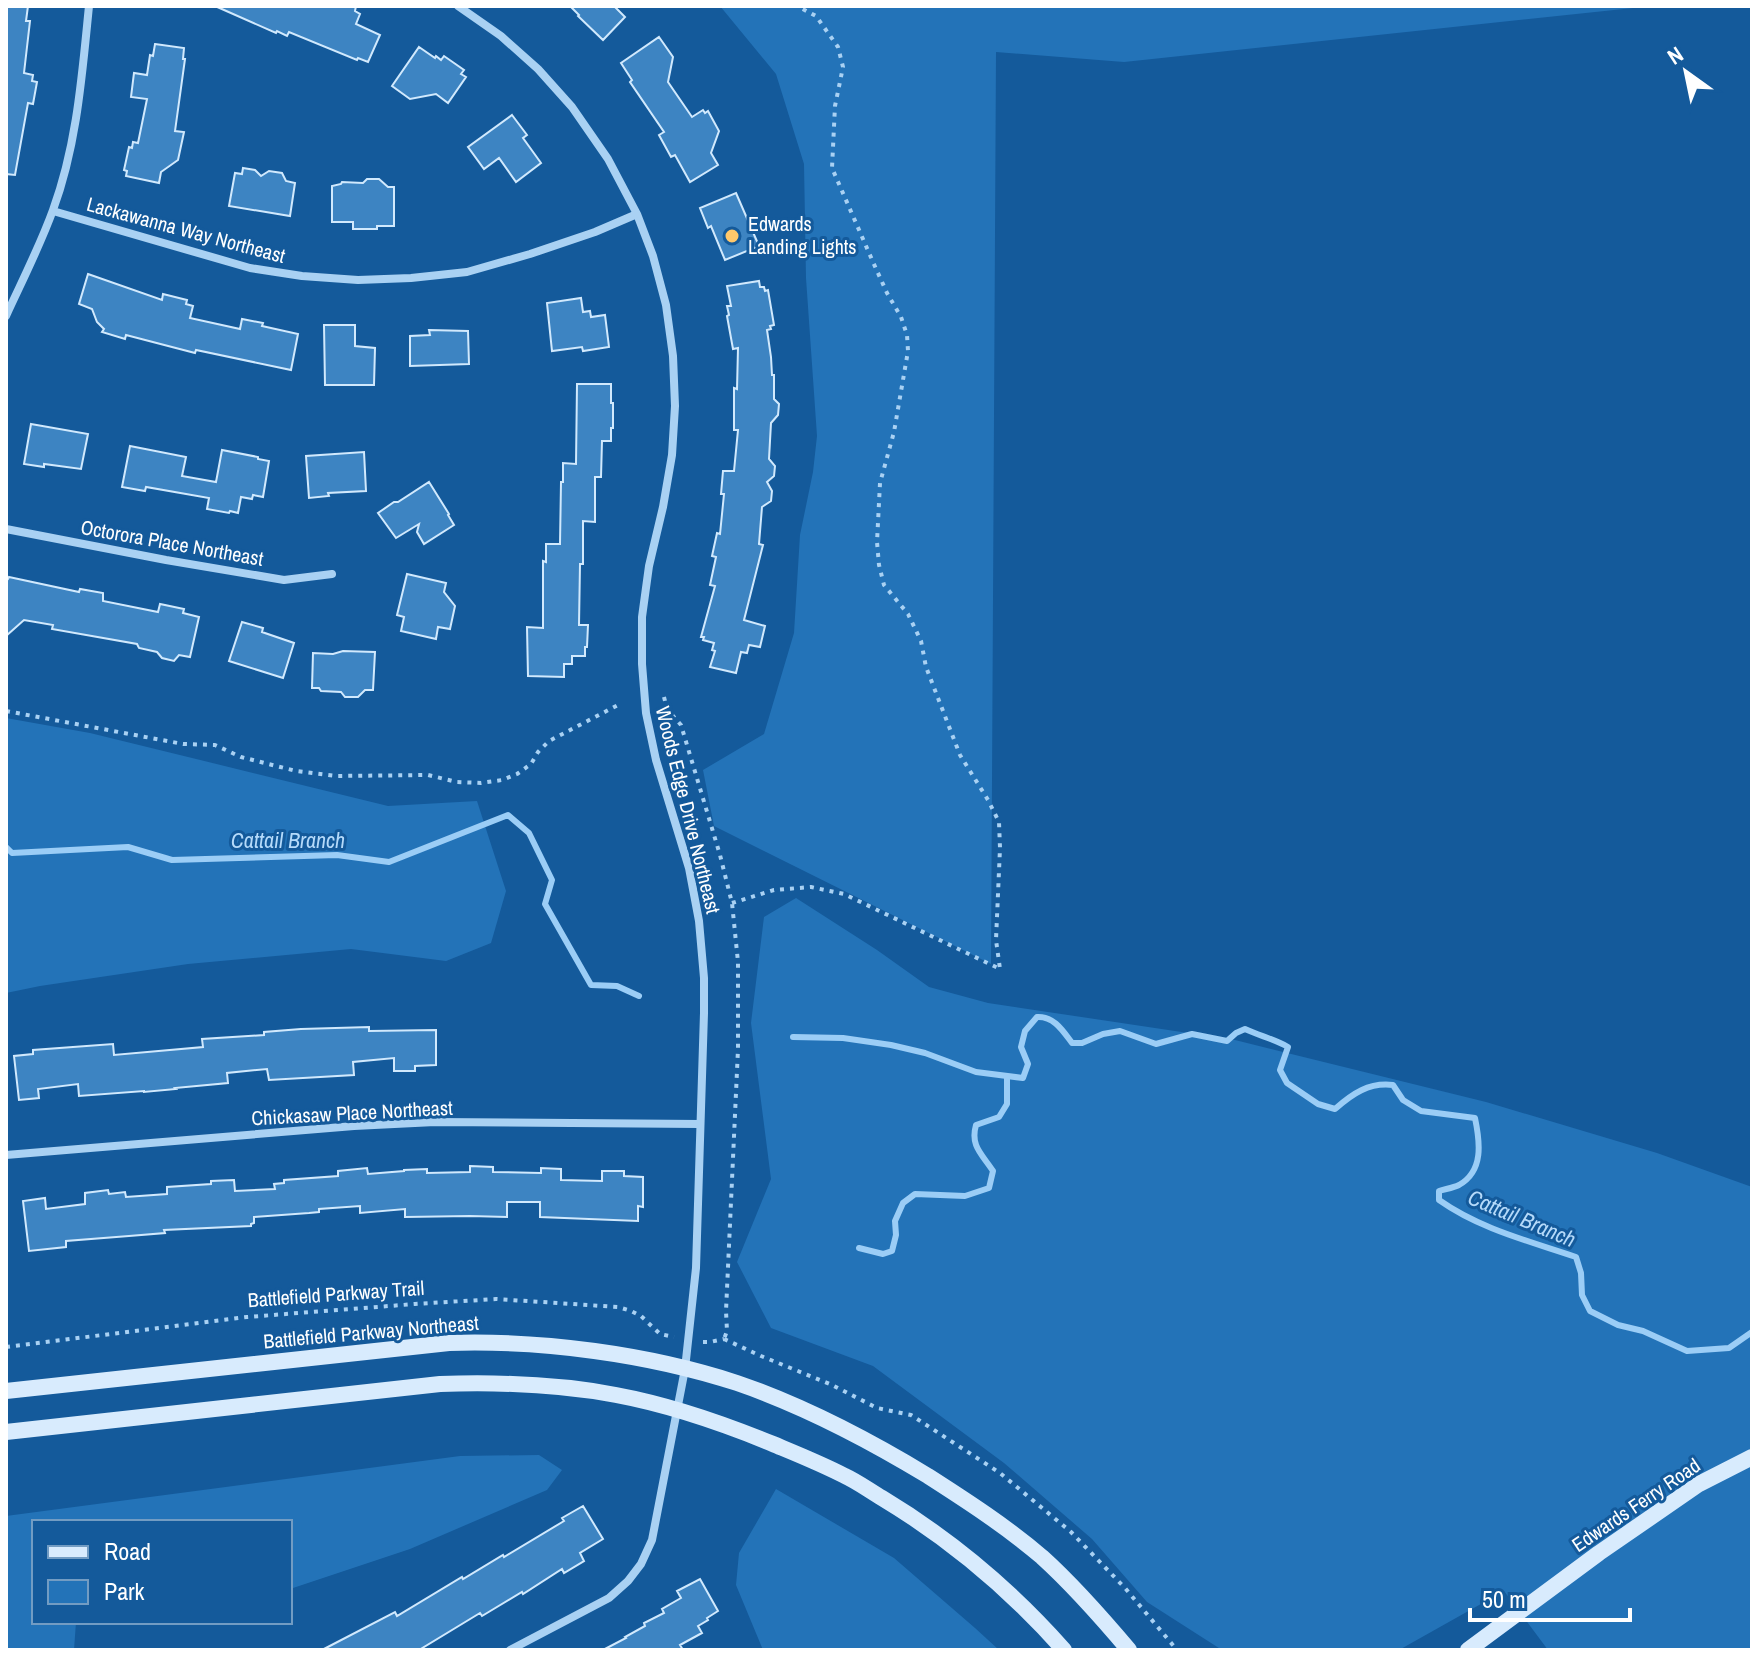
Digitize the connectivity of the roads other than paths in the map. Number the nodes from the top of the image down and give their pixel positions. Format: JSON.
{"nodes":[{"id":1,"x":89,"y":6,"type":"edge"},
{"id":2,"x":458,"y":6,"type":"edge"},
{"id":3,"x":53,"y":211,"type":"junction"},
{"id":4,"x":637,"y":214,"type":"junction"},
{"id":5,"x":6,"y":316,"type":"edge"},
{"id":6,"x":6,"y":529,"type":"edge"},
{"id":7,"x":332,"y":574,"type":"dead end"},
{"id":8,"x":700,"y":1124,"type":"junction"},
{"id":9,"x":6,"y":1155,"type":"edge"},
{"id":10,"x":685,"y":1369,"type":"junction"},
{"id":11,"x":6,"y":1391,"type":"edge"},
{"id":12,"x":678,"y":1410,"type":"junction"},
{"id":13,"x":6,"y":1432,"type":"edge"},
{"id":14,"x":1752,"y":1457,"type":"edge"},
{"id":15,"x":510,"y":1650,"type":"edge"},
{"id":16,"x":1064,"y":1650,"type":"edge"},
{"id":17,"x":1129,"y":1650,"type":"edge"},
{"id":18,"x":1468,"y":1650,"type":"edge"}],
"edges":[{"from":1,"to":3,"type":"street"},
{"from":2,"to":4,"type":"street","name":"Woods Edge Drive Northeast"},
{"from":3,"to":4,"type":"street","name":"Lackawanna Way Northeast"},
{"from":3,"to":5,"type":"street"},
{"from":4,"to":8,"type":"street","name":"Woods Edge Drive Northeast"},
{"from":6,"to":7,"type":"street","name":"Octorora Place Northeast"},
{"from":8,"to":9,"type":"street","name":"Chickasaw Place Northeast"},
{"from":8,"to":10,"type":"street","name":"Woods Edge Drive Northeast"},
{"from":10,"to":11,"type":"main road","name":"Battlefield Parkway Northeast"},
{"from":10,"to":12,"type":"street","name":"Woods Edge Drive Northeast"},
{"from":10,"to":17,"type":"main road","name":"Battlefield Parkway Northeast"},
{"from":12,"to":13,"type":"main road"},
{"from":12,"to":15,"type":"street","name":"Woods Edge Drive Northeast"},
{"from":12,"to":16,"type":"main road"},
{"from":14,"to":18,"type":"main road","name":"Edwards Ferry Road"}]}
